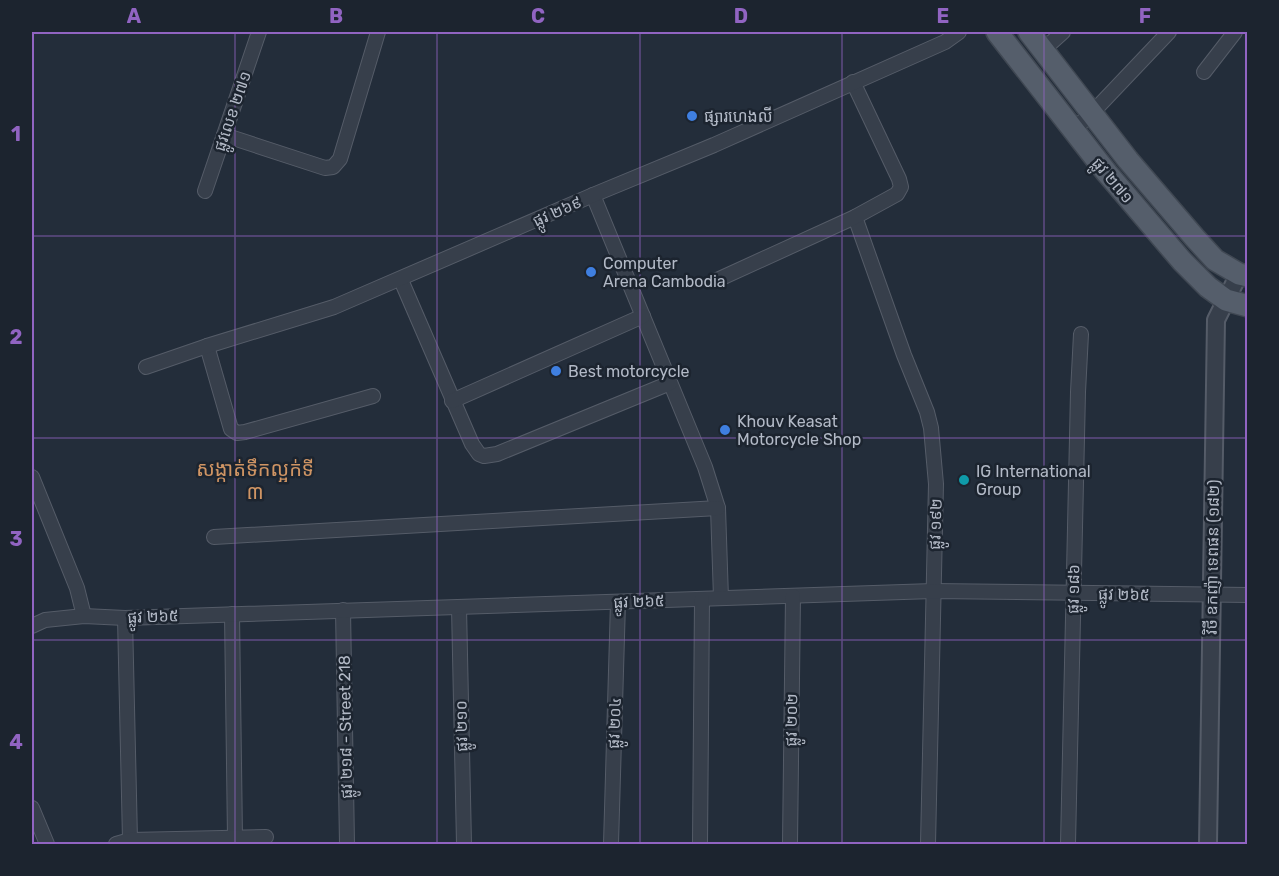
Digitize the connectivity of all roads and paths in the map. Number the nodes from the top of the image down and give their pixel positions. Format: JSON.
{"nodes":[{"id":1,"x":259,"y":32,"type":"edge"},
{"id":2,"x":378,"y":32,"type":"edge"},
{"id":3,"x":959,"y":32,"type":"edge"},
{"id":4,"x":997,"y":32,"type":"edge"},
{"id":5,"x":1029,"y":32,"type":"edge"},
{"id":6,"x":1063,"y":32,"type":"edge"},
{"id":7,"x":1169,"y":32,"type":"edge"},
{"id":8,"x":1234,"y":32,"type":"edge"},
{"id":9,"x":1043,"y":50,"type":"junction"},
{"id":10,"x":1204,"y":72,"type":"dead end"},
{"id":11,"x":853,"y":82,"type":"junction"},
{"id":12,"x":1092,"y":113,"type":"junction"},
{"id":13,"x":1073,"y":130,"type":"junction"},
{"id":14,"x":224,"y":135,"type":"junction"},
{"id":15,"x":205,"y":191,"type":"dead end"},
{"id":16,"x":593,"y":195,"type":"junction"},
{"id":17,"x":855,"y":217,"type":"junction"},
{"id":18,"x":1243,"y":275,"type":"edge"},
{"id":19,"x":401,"y":280,"type":"junction"},
{"id":20,"x":717,"y":280,"type":"dead end"},
{"id":21,"x":1226,"y":300,"type":"junction"},
{"id":22,"x":1248,"y":306,"type":"edge"},
{"id":23,"x":643,"y":316,"type":"junction"},
{"id":24,"x":1081,"y":334,"type":"dead end"},
{"id":25,"x":207,"y":346,"type":"junction"},
{"id":26,"x":146,"y":367,"type":"dead end"},
{"id":27,"x":670,"y":383,"type":"junction"},
{"id":28,"x":373,"y":396,"type":"dead end"},
{"id":29,"x":452,"y":401,"type":"junction"},
{"id":30,"x":32,"y":477,"type":"edge"},
{"id":31,"x":718,"y":508,"type":"junction"},
{"id":32,"x":214,"y":537,"type":"dead end"},
{"id":33,"x":933,"y":591,"type":"junction"},
{"id":34,"x":1073,"y":593,"type":"junction"},
{"id":35,"x":1212,"y":595,"type":"junction"},
{"id":36,"x":1248,"y":595,"type":"edge"},
{"id":37,"x":793,"y":596,"type":"junction"},
{"id":38,"x":721,"y":598,"type":"junction"},
{"id":39,"x":702,"y":599,"type":"junction"},
{"id":40,"x":618,"y":602,"type":"junction"},
{"id":41,"x":459,"y":607,"type":"junction"},
{"id":42,"x":344,"y":610,"type":"junction"},
{"id":43,"x":232,"y":614,"type":"junction"},
{"id":44,"x":84,"y":616,"type":"junction"},
{"id":45,"x":125,"y":618,"type":"junction"},
{"id":46,"x":32,"y":626,"type":"edge"},
{"id":47,"x":32,"y":808,"type":"edge"},
{"id":48,"x":266,"y":837,"type":"dead end"},
{"id":49,"x":235,"y":838,"type":"junction"},
{"id":50,"x":130,"y":840,"type":"junction"},
{"id":51,"x":47,"y":844,"type":"edge"},
{"id":52,"x":116,"y":844,"type":"edge"},
{"id":53,"x":347,"y":844,"type":"edge"},
{"id":54,"x":464,"y":844,"type":"edge"},
{"id":55,"x":611,"y":844,"type":"edge"},
{"id":56,"x":700,"y":844,"type":"edge"},
{"id":57,"x":790,"y":844,"type":"edge"},
{"id":58,"x":928,"y":844,"type":"edge"},
{"id":59,"x":1068,"y":844,"type":"edge"},
{"id":60,"x":1208,"y":844,"type":"edge"}],
"edges":[{"from":1,"to":14,"type":"street","name":"ផ្លូវលេខ ២៧១"},
{"from":2,"to":14,"type":"street"},
{"from":3,"to":11,"type":"street","name":"ផ្លូវ ២៦៩"},
{"from":4,"to":13,"type":"main road","name":"ផ្លូវ ២៧១"},
{"from":5,"to":9,"type":"main road","name":"ផ្លូវ ២៧១"},
{"from":6,"to":9,"type":"street"},
{"from":7,"to":12,"type":"street"},
{"from":8,"to":10,"type":"street"},
{"from":9,"to":12,"type":"main road","name":"ផ្លូវ ២៧១"},
{"from":11,"to":16,"type":"street","name":"ផ្លូវ ២៦៩"},
{"from":11,"to":17,"type":"street"},
{"from":12,"to":13,"type":"street"},
{"from":12,"to":18,"type":"main road","name":"ផ្លូវ ២៧១"},
{"from":13,"to":21,"type":"main road","name":"ផ្លូវ ២៧១"},
{"from":14,"to":15,"type":"street","name":"ផ្លូវលេខ ២៧១"},
{"from":16,"to":19,"type":"street","name":"ផ្លូវ ២៦៩"},
{"from":16,"to":23,"type":"street"},
{"from":17,"to":20,"type":"street"},
{"from":17,"to":33,"type":"street","name":"ផ្លូវ ១៩២"},
{"from":18,"to":21,"type":"street","name":"វិថី ឧកញ៉ា ទេពផន (១៨២)"},
{"from":19,"to":25,"type":"street","name":"ផ្លូវ ២៦៩"},
{"from":19,"to":29,"type":"street"},
{"from":21,"to":22,"type":"main road","name":"ផ្លូវ ២៧១"},
{"from":21,"to":35,"type":"street","name":"វិថី ឧកញ៉ា ទេពផន (១៨២)"},
{"from":23,"to":27,"type":"street"},
{"from":23,"to":29,"type":"street"},
{"from":24,"to":34,"type":"street","name":"ផ្លូវ ១៨៦"},
{"from":25,"to":26,"type":"street","name":"ផ្លូវ ២៦៩"},
{"from":25,"to":28,"type":"street"},
{"from":27,"to":29,"type":"street"},
{"from":27,"to":31,"type":"street"},
{"from":30,"to":44,"type":"street"},
{"from":31,"to":32,"type":"street"},
{"from":31,"to":38,"type":"street"},
{"from":33,"to":34,"type":"street","name":"ផ្លូវ ២៦៥"},
{"from":33,"to":37,"type":"street","name":"ផ្លូវ ២៦៥"},
{"from":33,"to":58,"type":"street","name":"ផ្លូវ ១៩២"},
{"from":34,"to":35,"type":"street","name":"ផ្លូវ ២៦៥"},
{"from":34,"to":59,"type":"street","name":"ផ្លូវ ១៨៦"},
{"from":35,"to":36,"type":"street","name":"ផ្លូវ ២៦៥"},
{"from":35,"to":60,"type":"street","name":"វិថី ឧកញ៉ា ទេពផន (១៨២)"},
{"from":37,"to":38,"type":"street","name":"ផ្លូវ ២៦៥"},
{"from":37,"to":57,"type":"street","name":"ផ្លូវ ២០២"},
{"from":38,"to":39,"type":"street","name":"ផ្លូវ ២៦៥"},
{"from":39,"to":40,"type":"street","name":"ផ្លូវ ២៦៥"},
{"from":39,"to":56,"type":"street"},
{"from":40,"to":41,"type":"street","name":"ផ្លូវ ២៦៥"},
{"from":40,"to":55,"type":"street","name":"ផ្លូវ ២០៤"},
{"from":41,"to":42,"type":"street","name":"ផ្លូវ ២៦៥"},
{"from":41,"to":54,"type":"street","name":"ផ្លូវ ២១០"},
{"from":42,"to":43,"type":"street","name":"ផ្លូវ ២៦៥"},
{"from":42,"to":53,"type":"street","name":"ផ្លូវ ២១៨ - Street 218"},
{"from":43,"to":45,"type":"street","name":"ផ្លូវ ២៦៥"},
{"from":43,"to":49,"type":"street"},
{"from":44,"to":45,"type":"street","name":"ផ្លូវ ២៦៥"},
{"from":44,"to":46,"type":"street","name":"ផ្លូវ ២៦៥"},
{"from":45,"to":50,"type":"street"},
{"from":47,"to":51,"type":"street"},
{"from":48,"to":49,"type":"street"},
{"from":49,"to":50,"type":"street"},
{"from":50,"to":52,"type":"street"}]}
